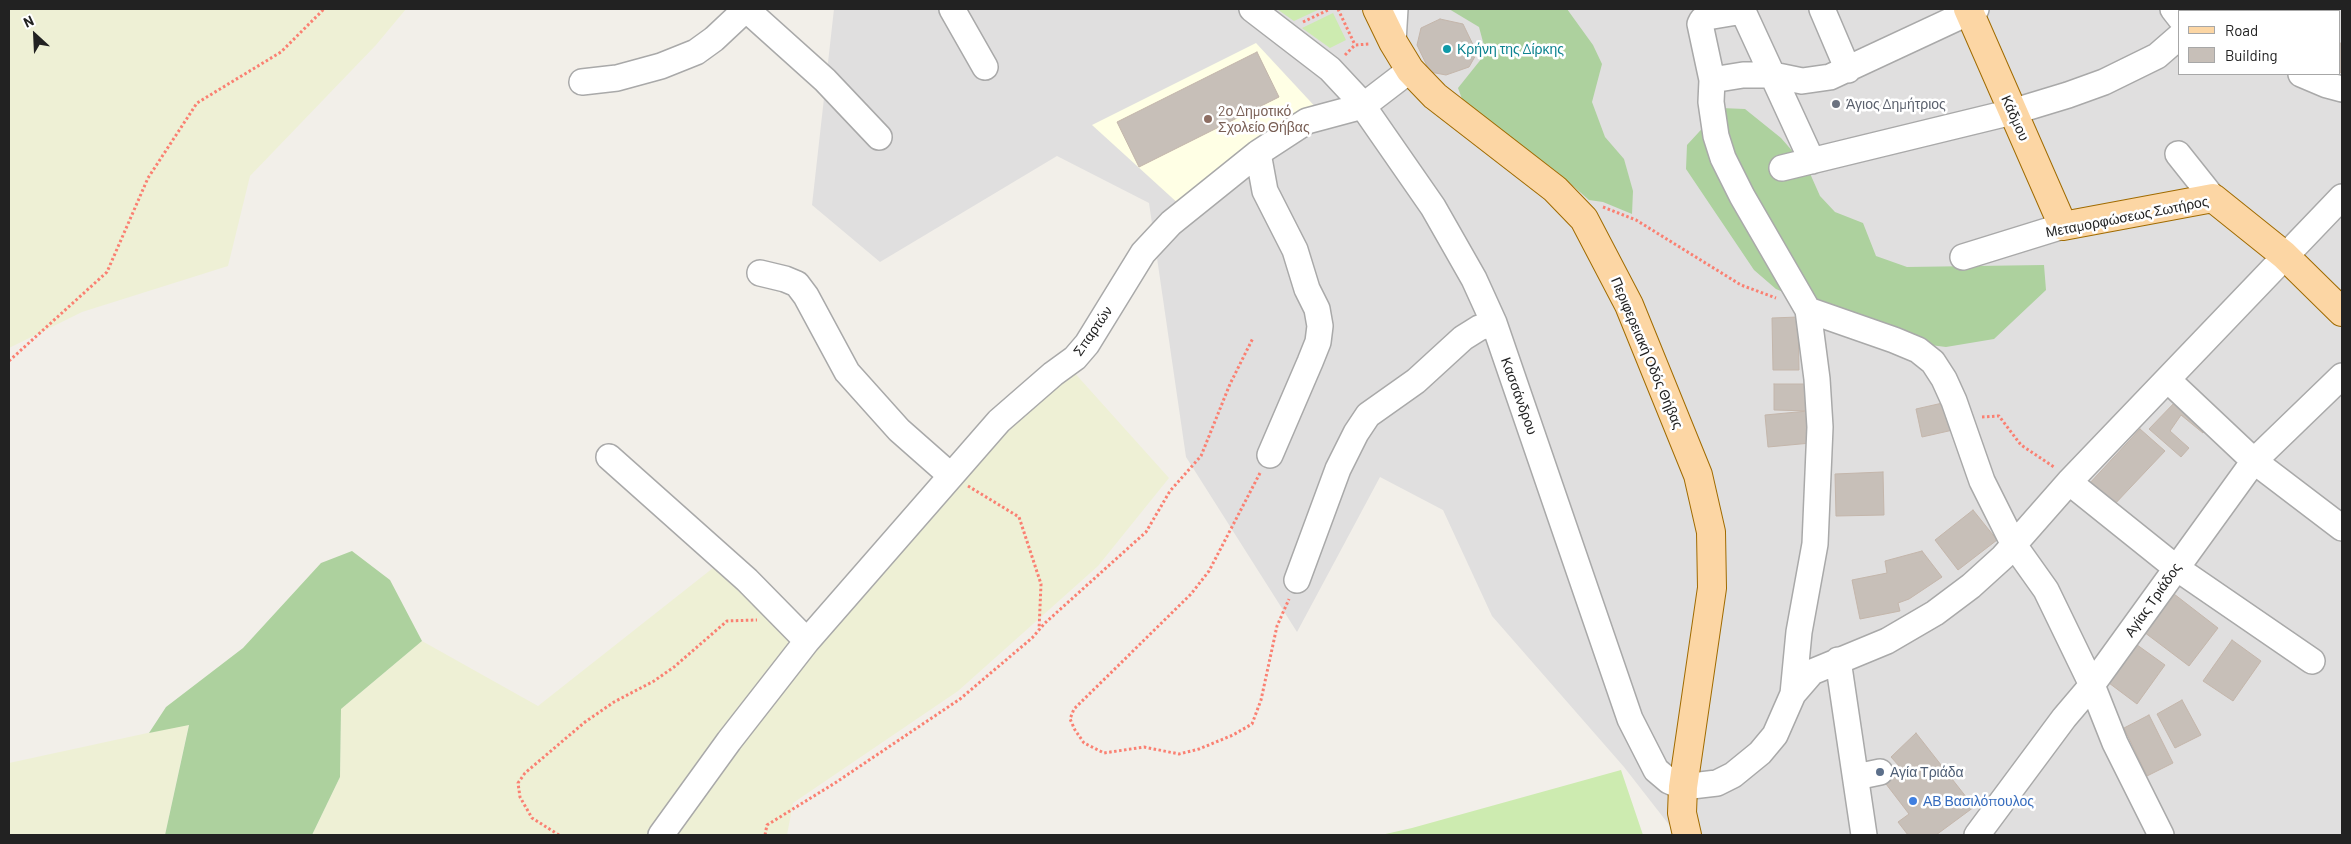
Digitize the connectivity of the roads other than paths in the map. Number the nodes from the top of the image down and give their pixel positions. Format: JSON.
{"nodes":[{"id":1,"x":952,"y":9,"type":"edge"},
{"id":2,"x":1252,"y":9,"type":"edge"},
{"id":3,"x":1377,"y":9,"type":"edge"},
{"id":4,"x":1395,"y":9,"type":"edge"},
{"id":5,"x":1822,"y":9,"type":"edge"},
{"id":6,"x":1743,"y":10,"type":"edge"},
{"id":7,"x":1971,"y":10,"type":"edge"},
{"id":8,"x":2178,"y":38,"type":"edge"},
{"id":9,"x":1393,"y":42,"type":"junction"},
{"id":10,"x":985,"y":67,"type":"dead end"},
{"id":11,"x":1410,"y":70,"type":"junction"},
{"id":12,"x":1848,"y":70,"type":"junction"},
{"id":13,"x":1773,"y":75,"type":"junction"},
{"id":14,"x":2303,"y":75,"type":"edge"},
{"id":15,"x":1712,"y":80,"type":"junction"},
{"id":16,"x":582,"y":82,"type":"dead end"},
{"id":17,"x":2342,"y":89,"type":"edge"},
{"id":18,"x":1364,"y":106,"type":"junction"},
{"id":19,"x":2012,"y":112,"type":"junction"},
{"id":20,"x":879,"y":137,"type":"dead end"},
{"id":21,"x":1258,"y":153,"type":"junction"},
{"id":22,"x":2178,"y":154,"type":"dead end"},
{"id":23,"x":1812,"y":161,"type":"junction"},
{"id":24,"x":1782,"y":168,"type":"dead end"},
{"id":25,"x":2342,"y":197,"type":"edge"},
{"id":26,"x":2213,"y":198,"type":"junction"},
{"id":27,"x":2063,"y":226,"type":"junction"},
{"id":28,"x":2284,"y":255,"type":"junction"},
{"id":29,"x":1963,"y":257,"type":"dead end"},
{"id":30,"x":760,"y":274,"type":"dead end"},
{"id":31,"x":1808,"y":310,"type":"junction"},
{"id":32,"x":2342,"y":312,"type":"edge"},
{"id":33,"x":1494,"y":323,"type":"junction"},
{"id":34,"x":2342,"y":376,"type":"edge"},
{"id":35,"x":2168,"y":380,"type":"junction"},
{"id":36,"x":1270,"y":456,"type":"road end"},
{"id":37,"x":609,"y":458,"type":"dead end"},
{"id":38,"x":2254,"y":461,"type":"junction"},
{"id":39,"x":2063,"y":475,"type":"junction"},
{"id":40,"x":950,"y":476,"type":"junction"},
{"id":41,"x":2342,"y":528,"type":"edge"},
{"id":42,"x":2014,"y":544,"type":"junction"},
{"id":43,"x":2175,"y":568,"type":"junction"},
{"id":44,"x":1297,"y":580,"type":"road end"},
{"id":45,"x":807,"y":641,"type":"junction"},
{"id":46,"x":1838,"y":660,"type":"junction"},
{"id":47,"x":2312,"y":661,"type":"dead end"},
{"id":48,"x":2092,"y":685,"type":"junction"},
{"id":49,"x":1793,"y":694,"type":"junction"},
{"id":50,"x":1880,"y":772,"type":"dead end"},
{"id":51,"x":1856,"y":776,"type":"junction"},
{"id":52,"x":1683,"y":787,"type":"junction"},
{"id":53,"x":661,"y":835,"type":"edge"},
{"id":54,"x":1687,"y":835,"type":"edge"},
{"id":55,"x":1864,"y":835,"type":"edge"},
{"id":56,"x":1978,"y":835,"type":"edge"},
{"id":57,"x":2162,"y":835,"type":"edge"}],
"edges":[{"from":1,"to":10,"type":"street"},
{"from":2,"to":18,"type":"street","name":"Κασσάνδρου"},
{"from":3,"to":9,"type":"main road","name":"Περιφερειακή Οδός Θήβας"},
{"from":4,"to":9,"type":"street"},
{"from":5,"to":12,"type":"street"},
{"from":6,"to":13,"type":"street"},
{"from":6,"to":15,"type":"street"},
{"from":7,"to":12,"type":"street"},
{"from":7,"to":19,"type":"main road","name":"Κάδμου"},
{"from":8,"to":19,"type":"street"},
{"from":9,"to":11,"type":"main road","name":"Περιφερειακή Οδός Θήβας"},
{"from":11,"to":18,"type":"street"},
{"from":11,"to":52,"type":"main road","name":"Περιφερειακή Οδός Θήβας"},
{"from":12,"to":13,"type":"street"},
{"from":13,"to":15,"type":"street"},
{"from":13,"to":23,"type":"street"},
{"from":14,"to":17,"type":"street"},
{"from":15,"to":31,"type":"street"},
{"from":16,"to":20,"type":"street"},
{"from":18,"to":21,"type":"street","name":"Σπαρτών"},
{"from":18,"to":33,"type":"street","name":"Κασσάνδρου"},
{"from":19,"to":23,"type":"street"},
{"from":19,"to":27,"type":"main road","name":"Κάδμου"},
{"from":21,"to":36,"type":"street"},
{"from":21,"to":40,"type":"street","name":"Σπαρτών"},
{"from":22,"to":26,"type":"street"},
{"from":23,"to":24,"type":"street"},
{"from":25,"to":28,"type":"street"},
{"from":26,"to":27,"type":"main road","name":"Μεταμορφώσεως Σωτήρος"},
{"from":26,"to":28,"type":"main road","name":"Μεταμορφώσεως Σωτήρος"},
{"from":27,"to":29,"type":"street","name":"Μεταμορφώσεως Σωτήρος"},
{"from":28,"to":32,"type":"main road","name":"Μεταμορφώσεως Σωτήρος"},
{"from":28,"to":35,"type":"street"},
{"from":30,"to":40,"type":"street"},
{"from":31,"to":42,"type":"street"},
{"from":31,"to":49,"type":"street"},
{"from":33,"to":44,"type":"street"},
{"from":33,"to":52,"type":"street","name":"Κασσάνδρου"},
{"from":34,"to":38,"type":"street","name":"Αγίας Τριάδος"},
{"from":35,"to":38,"type":"street"},
{"from":35,"to":39,"type":"street"},
{"from":37,"to":45,"type":"street"},
{"from":38,"to":41,"type":"street"},
{"from":38,"to":43,"type":"street","name":"Αγίας Τριάδος"},
{"from":39,"to":42,"type":"street"},
{"from":39,"to":43,"type":"street"},
{"from":40,"to":45,"type":"street","name":"Σπαρτών"},
{"from":42,"to":46,"type":"street"},
{"from":42,"to":48,"type":"street"},
{"from":43,"to":47,"type":"street"},
{"from":43,"to":48,"type":"street","name":"Αγίας Τριάδος"},
{"from":45,"to":53,"type":"street","name":"Σπαρτών"},
{"from":46,"to":49,"type":"street"},
{"from":46,"to":51,"type":"street"},
{"from":48,"to":56,"type":"street","name":"Αγίας Τριάδος"},
{"from":48,"to":57,"type":"street"},
{"from":49,"to":52,"type":"street"},
{"from":50,"to":51,"type":"street"},
{"from":51,"to":55,"type":"street"},
{"from":52,"to":54,"type":"main road"}]}
